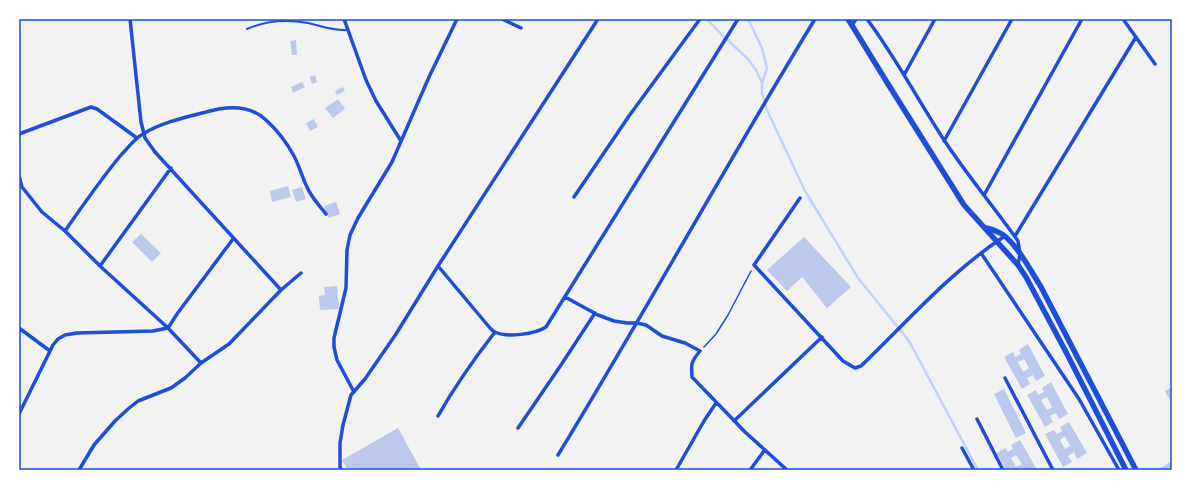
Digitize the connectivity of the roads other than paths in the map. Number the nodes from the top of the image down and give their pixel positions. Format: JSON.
{"nodes":[{"id":1,"x":130,"y":19,"type":"edge"},
{"id":2,"x":344,"y":19,"type":"edge"},
{"id":3,"x":457,"y":19,"type":"edge"},
{"id":4,"x":502,"y":19,"type":"edge"},
{"id":5,"x":598,"y":19,"type":"edge"},
{"id":6,"x":700,"y":19,"type":"edge"},
{"id":7,"x":738,"y":19,"type":"edge"},
{"id":8,"x":815,"y":19,"type":"edge"},
{"id":9,"x":848,"y":19,"type":"edge"},
{"id":10,"x":856,"y":19,"type":"edge"},
{"id":11,"x":867,"y":19,"type":"edge"},
{"id":12,"x":935,"y":19,"type":"edge"},
{"id":13,"x":1012,"y":19,"type":"edge"},
{"id":14,"x":1082,"y":19,"type":"edge"},
{"id":15,"x":1123,"y":19,"type":"edge"},
{"id":16,"x":852,"y":26,"type":"junction"},
{"id":17,"x":521,"y":28,"type":"dead end"},
{"id":18,"x":247,"y":29,"type":"dead end"},
{"id":19,"x":348,"y":30,"type":"junction"},
{"id":20,"x":1136,"y":37,"type":"junction"},
{"id":21,"x":1155,"y":64,"type":"dead end"},
{"id":22,"x":904,"y":75,"type":"junction"},
{"id":23,"x":19,"y":134,"type":"edge"},
{"id":24,"x":143,"y":134,"type":"junction"},
{"id":25,"x":137,"y":138,"type":"junction"},
{"id":26,"x":944,"y":140,"type":"junction"},
{"id":27,"x":401,"y":141,"type":"junction"},
{"id":28,"x":171,"y":168,"type":"junction"},
{"id":29,"x":19,"y":176,"type":"edge"},
{"id":30,"x":20,"y":187,"type":"edge"},
{"id":31,"x":984,"y":195,"type":"junction"},
{"id":32,"x":574,"y":197,"type":"dead end"},
{"id":33,"x":800,"y":198,"type":"dead end"},
{"id":34,"x":326,"y":214,"type":"dead end"},
{"id":35,"x":985,"y":228,"type":"junction"},
{"id":36,"x":65,"y":231,"type":"junction"},
{"id":37,"x":1005,"y":236,"type":"junction"},
{"id":38,"x":1015,"y":236,"type":"junction"},
{"id":39,"x":233,"y":239,"type":"junction"},
{"id":40,"x":997,"y":241,"type":"junction"},
{"id":41,"x":981,"y":253,"type":"junction"},
{"id":42,"x":1020,"y":254,"type":"junction"},
{"id":43,"x":1018,"y":265,"type":"junction"},
{"id":44,"x":100,"y":266,"type":"junction"},
{"id":45,"x":438,"y":266,"type":"junction"},
{"id":46,"x":301,"y":273,"type":"dead end"},
{"id":47,"x":281,"y":290,"type":"junction"},
{"id":48,"x":565,"y":298,"type":"junction"},
{"id":49,"x":595,"y":313,"type":"junction"},
{"id":50,"x":637,"y":323,"type":"junction"},
{"id":51,"x":19,"y":328,"type":"edge"},
{"id":52,"x":168,"y":328,"type":"junction"},
{"id":53,"x":495,"y":332,"type":"junction"},
{"id":54,"x":822,"y":337,"type":"junction"},
{"id":55,"x":50,"y":351,"type":"junction"},
{"id":56,"x":201,"y":363,"type":"junction"},
{"id":57,"x":1005,"y":378,"type":"dead end"},
{"id":58,"x":354,"y":392,"type":"junction"},
{"id":59,"x":716,"y":403,"type":"junction"},
{"id":60,"x":19,"y":414,"type":"edge"},
{"id":61,"x":438,"y":416,"type":"dead end"},
{"id":62,"x":977,"y":419,"type":"dead end"},
{"id":63,"x":734,"y":421,"type":"junction"},
{"id":64,"x":518,"y":428,"type":"dead end"},
{"id":65,"x":962,"y":448,"type":"dead end"},
{"id":66,"x":764,"y":450,"type":"junction"},
{"id":67,"x":558,"y":454,"type":"dead end"},
{"id":68,"x":79,"y":470,"type":"edge"},
{"id":69,"x":341,"y":470,"type":"edge"},
{"id":70,"x":676,"y":470,"type":"edge"},
{"id":71,"x":750,"y":470,"type":"edge"},
{"id":72,"x":787,"y":470,"type":"edge"},
{"id":73,"x":974,"y":470,"type":"edge"},
{"id":74,"x":1003,"y":470,"type":"edge"},
{"id":75,"x":1053,"y":470,"type":"edge"},
{"id":76,"x":1119,"y":470,"type":"edge"},
{"id":77,"x":1126,"y":470,"type":"edge"},
{"id":78,"x":1136,"y":470,"type":"edge"}],
"edges":[{"from":1,"to":24,"type":"street"},
{"from":2,"to":19,"type":"street"},
{"from":3,"to":27,"type":"street"},
{"from":4,"to":17,"type":"street"},
{"from":5,"to":45,"type":"street"},
{"from":6,"to":32,"type":"street"},
{"from":7,"to":48,"type":"street"},
{"from":8,"to":50,"type":"street"},
{"from":9,"to":16,"type":"main road"},
{"from":10,"to":16,"type":"street"},
{"from":11,"to":22,"type":"street"},
{"from":12,"to":22,"type":"street"},
{"from":13,"to":26,"type":"street"},
{"from":14,"to":31,"type":"street"},
{"from":15,"to":20,"type":"street"},
{"from":16,"to":35,"type":"main road"},
{"from":18,"to":19,"type":"lane"},
{"from":19,"to":27,"type":"street"},
{"from":20,"to":21,"type":"street"},
{"from":20,"to":38,"type":"street"},
{"from":22,"to":26,"type":"street"},
{"from":23,"to":25,"type":"street"},
{"from":24,"to":25,"type":"street"},
{"from":24,"to":28,"type":"street"},
{"from":24,"to":34,"type":"street"},
{"from":25,"to":36,"type":"street"},
{"from":26,"to":31,"type":"street"},
{"from":27,"to":58,"type":"street"},
{"from":28,"to":39,"type":"street"},
{"from":28,"to":44,"type":"street"},
{"from":29,"to":30,"type":"street"},
{"from":30,"to":36,"type":"street"},
{"from":31,"to":38,"type":"street"},
{"from":33,"to":54,"type":"street"},
{"from":35,"to":37,"type":"main road"},
{"from":35,"to":40,"type":"main road"},
{"from":36,"to":44,"type":"street"},
{"from":37,"to":40,"type":"street"},
{"from":37,"to":42,"type":"main road"},
{"from":38,"to":42,"type":"street"},
{"from":39,"to":47,"type":"street"},
{"from":39,"to":52,"type":"street"},
{"from":40,"to":41,"type":"street"},
{"from":40,"to":43,"type":"main road"},
{"from":41,"to":54,"type":"street"},
{"from":41,"to":76,"type":"street"},
{"from":42,"to":43,"type":"street"},
{"from":42,"to":78,"type":"main road"},
{"from":43,"to":77,"type":"main road"},
{"from":44,"to":52,"type":"street"},
{"from":45,"to":53,"type":"street"},
{"from":45,"to":58,"type":"street"},
{"from":46,"to":47,"type":"street"},
{"from":47,"to":56,"type":"street"},
{"from":48,"to":49,"type":"street"},
{"from":48,"to":53,"type":"street"},
{"from":49,"to":50,"type":"street"},
{"from":49,"to":64,"type":"street"},
{"from":50,"to":59,"type":"street"},
{"from":50,"to":67,"type":"street"},
{"from":51,"to":55,"type":"street"},
{"from":52,"to":55,"type":"street"},
{"from":52,"to":56,"type":"street"},
{"from":53,"to":61,"type":"street"},
{"from":54,"to":63,"type":"street"},
{"from":55,"to":60,"type":"street"},
{"from":56,"to":68,"type":"street"},
{"from":57,"to":75,"type":"street"},
{"from":58,"to":69,"type":"street"},
{"from":59,"to":63,"type":"street"},
{"from":59,"to":70,"type":"street"},
{"from":62,"to":74,"type":"street"},
{"from":63,"to":66,"type":"street"},
{"from":65,"to":73,"type":"street"},
{"from":66,"to":71,"type":"street"},
{"from":66,"to":72,"type":"street"}]}
